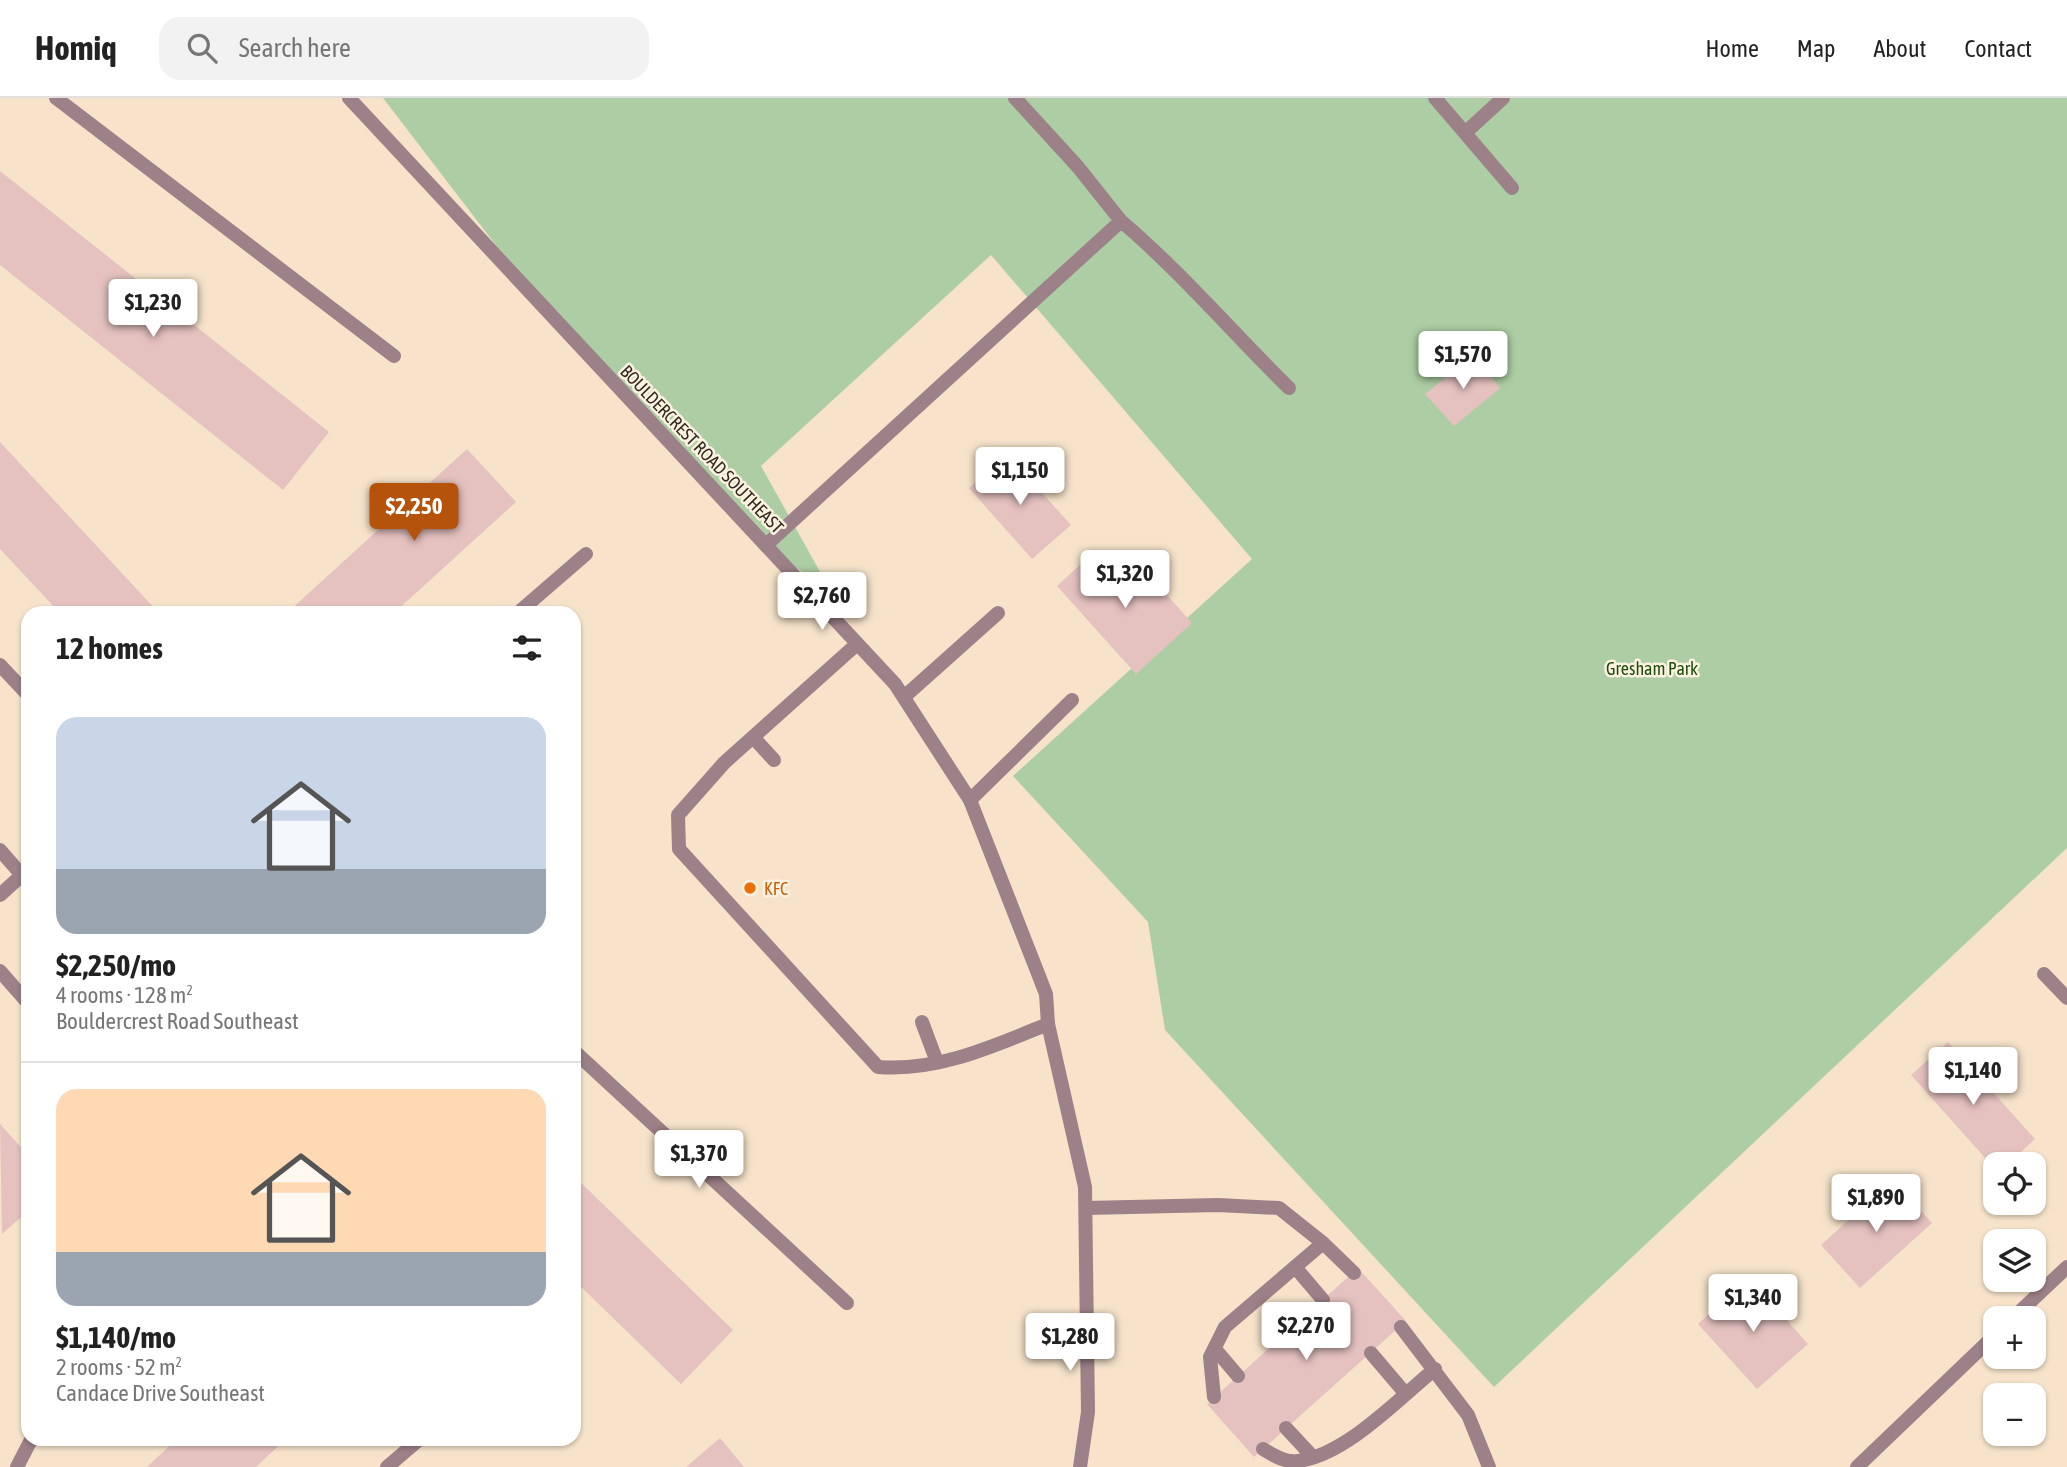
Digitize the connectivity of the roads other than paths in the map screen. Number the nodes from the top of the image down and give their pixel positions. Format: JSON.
{"nodes":[{"id":1,"x":56,"y":98,"type":"edge"},
{"id":2,"x":349,"y":98,"type":"edge"},
{"id":3,"x":1015,"y":98,"type":"edge"},
{"id":4,"x":1435,"y":98,"type":"edge"},
{"id":5,"x":1503,"y":98,"type":"edge"},
{"id":6,"x":1465,"y":133,"type":"junction"},
{"id":7,"x":1512,"y":188,"type":"dead end"},
{"id":8,"x":1121,"y":221,"type":"junction"},
{"id":9,"x":394,"y":356,"type":"dead end"},
{"id":10,"x":1289,"y":388,"type":"dead end"},
{"id":11,"x":766,"y":545,"type":"junction"},
{"id":12,"x":586,"y":554,"type":"dead end"},
{"id":13,"x":526,"y":606,"type":"edge"},
{"id":14,"x":998,"y":613,"type":"dead end"},
{"id":15,"x":857,"y":643,"type":"junction"},
{"id":16,"x":0,"y":665,"type":"edge"},
{"id":17,"x":21,"y":688,"type":"edge"},
{"id":18,"x":904,"y":697,"type":"junction"},
{"id":19,"x":1072,"y":700,"type":"dead end"},
{"id":20,"x":753,"y":737,"type":"junction"},
{"id":21,"x":774,"y":760,"type":"dead end"},
{"id":22,"x":970,"y":800,"type":"junction"},
{"id":23,"x":0,"y":850,"type":"edge"},
{"id":24,"x":21,"y":874,"type":"edge"},
{"id":25,"x":21,"y":881,"type":"edge"},
{"id":26,"x":0,"y":895,"type":"edge"},
{"id":27,"x":0,"y":971,"type":"edge"},
{"id":28,"x":2044,"y":974,"type":"dead end"},
{"id":29,"x":21,"y":995,"type":"edge"},
{"id":30,"x":2067,"y":998,"type":"edge"},
{"id":31,"x":922,"y":1022,"type":"dead end"},
{"id":32,"x":1048,"y":1024,"type":"junction"},
{"id":33,"x":581,"y":1057,"type":"edge"},
{"id":34,"x":937,"y":1062,"type":"junction"},
{"id":35,"x":1086,"y":1208,"type":"junction"},
{"id":36,"x":1322,"y":1242,"type":"junction"},
{"id":37,"x":1295,"y":1266,"type":"junction"},
{"id":38,"x":2067,"y":1267,"type":"edge"},
{"id":39,"x":1354,"y":1273,"type":"dead end"},
{"id":40,"x":1323,"y":1300,"type":"dead end"},
{"id":41,"x":847,"y":1303,"type":"dead end"},
{"id":42,"x":2026,"y":1306,"type":"edge"},
{"id":43,"x":1401,"y":1326,"type":"dead end"},
{"id":44,"x":1983,"y":1346,"type":"edge"},
{"id":45,"x":1215,"y":1349,"type":"junction"},
{"id":46,"x":1371,"y":1353,"type":"dead end"},
{"id":47,"x":1435,"y":1369,"type":"junction"},
{"id":48,"x":1238,"y":1376,"type":"dead end"},
{"id":49,"x":1405,"y":1393,"type":"junction"},
{"id":50,"x":1214,"y":1397,"type":"dead end"},
{"id":51,"x":1286,"y":1428,"type":"dead end"},
{"id":52,"x":28,"y":1446,"type":"edge"},
{"id":53,"x":412,"y":1446,"type":"edge"},
{"id":54,"x":1263,"y":1449,"type":"dead end"},
{"id":55,"x":1311,"y":1456,"type":"junction"},
{"id":56,"x":17,"y":1467,"type":"edge"},
{"id":57,"x":387,"y":1467,"type":"edge"},
{"id":58,"x":1080,"y":1467,"type":"edge"},
{"id":59,"x":1489,"y":1467,"type":"edge"},
{"id":60,"x":1857,"y":1467,"type":"edge"}],
"edges":[{"from":1,"to":9,"type":"street"},
{"from":2,"to":11,"type":"street","name":"BOULDERCREST ROAD SOUTHEAST"},
{"from":3,"to":8,"type":"street"},
{"from":4,"to":6,"type":"street"},
{"from":5,"to":6,"type":"street"},
{"from":6,"to":7,"type":"street"},
{"from":8,"to":10,"type":"street"},
{"from":8,"to":11,"type":"street"},
{"from":11,"to":15,"type":"street","name":"BOULDERCREST ROAD SOUTHEAST"},
{"from":12,"to":13,"type":"street"},
{"from":14,"to":18,"type":"street"},
{"from":15,"to":18,"type":"street","name":"BOULDERCREST ROAD SOUTHEAST"},
{"from":15,"to":20,"type":"street"},
{"from":16,"to":17,"type":"street"},
{"from":18,"to":22,"type":"street","name":"BOULDERCREST ROAD SOUTHEAST"},
{"from":19,"to":22,"type":"street"},
{"from":20,"to":21,"type":"street"},
{"from":20,"to":34,"type":"street"},
{"from":22,"to":32,"type":"street","name":"BOULDERCREST ROAD SOUTHEAST"},
{"from":23,"to":24,"type":"street"},
{"from":25,"to":26,"type":"street"},
{"from":27,"to":29,"type":"street"},
{"from":28,"to":30,"type":"street"},
{"from":31,"to":34,"type":"street"},
{"from":32,"to":34,"type":"street"},
{"from":32,"to":35,"type":"street","name":"BOULDERCREST ROAD SOUTHEAST"},
{"from":33,"to":41,"type":"street"},
{"from":35,"to":36,"type":"street"},
{"from":35,"to":58,"type":"street","name":"BOULDERCREST ROAD SOUTHEAST"},
{"from":36,"to":37,"type":"street"},
{"from":36,"to":39,"type":"street"},
{"from":37,"to":40,"type":"street"},
{"from":37,"to":45,"type":"street"},
{"from":38,"to":42,"type":"street"},
{"from":43,"to":47,"type":"street"},
{"from":44,"to":60,"type":"street"},
{"from":45,"to":48,"type":"street"},
{"from":45,"to":50,"type":"street"},
{"from":46,"to":49,"type":"street"},
{"from":47,"to":49,"type":"street"},
{"from":47,"to":59,"type":"street"},
{"from":49,"to":55,"type":"street"},
{"from":51,"to":55,"type":"street"},
{"from":52,"to":56,"type":"street"},
{"from":53,"to":57,"type":"street"},
{"from":54,"to":55,"type":"street"}]}
